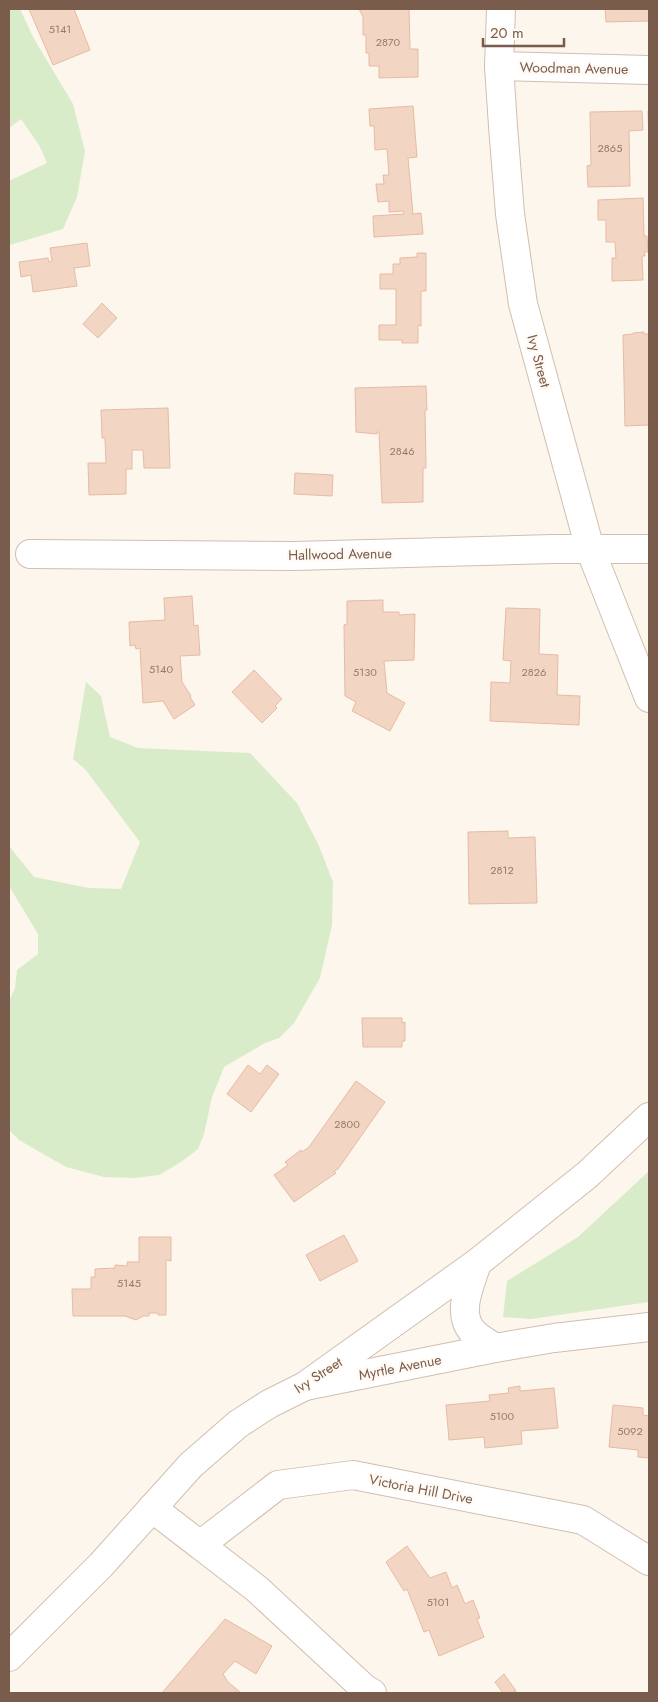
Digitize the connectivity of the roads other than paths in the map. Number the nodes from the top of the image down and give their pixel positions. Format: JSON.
{"nodes":[{"id":1,"x":501,"y":9,"type":"edge"},
{"id":2,"x":499,"y":66,"type":"junction"},
{"id":3,"x":649,"y":70,"type":"edge"},
{"id":4,"x":590,"y":549,"type":"junction"},
{"id":5,"x":649,"y":549,"type":"edge"},
{"id":6,"x":30,"y":554,"type":"dead end"},
{"id":7,"x":649,"y":698,"type":"edge"},
{"id":8,"x":649,"y":1117,"type":"edge"},
{"id":9,"x":477,"y":1263,"type":"junction"},
{"id":10,"x":649,"y":1327,"type":"edge"},
{"id":11,"x":495,"y":1348,"type":"junction"},
{"id":12,"x":305,"y":1386,"type":"junction"},
{"id":13,"x":152,"y":1508,"type":"junction"},
{"id":14,"x":200,"y":1545,"type":"junction"},
{"id":15,"x":649,"y":1561,"type":"edge"},
{"id":16,"x":9,"y":1658,"type":"edge"},
{"id":17,"x":372,"y":1693,"type":"edge"}],
"edges":[{"from":1,"to":2,"type":"street","name":"Ivy Street"},
{"from":2,"to":3,"type":"street","name":"Woodman Avenue"},
{"from":2,"to":4,"type":"street","name":"Ivy Street"},
{"from":4,"to":5,"type":"street","name":"Hallwood Avenue"},
{"from":4,"to":6,"type":"street","name":"Hallwood Avenue"},
{"from":4,"to":7,"type":"street","name":"Ivy Street"},
{"from":8,"to":9,"type":"street","name":"Ivy Street"},
{"from":9,"to":11,"type":"street"},
{"from":9,"to":12,"type":"street","name":"Ivy Street"},
{"from":10,"to":11,"type":"street","name":"Myrtle Avenue"},
{"from":11,"to":12,"type":"street","name":"Myrtle Avenue"},
{"from":12,"to":13,"type":"street","name":"Ivy Street"},
{"from":13,"to":14,"type":"street"},
{"from":13,"to":16,"type":"street","name":"Ivy Street"},
{"from":14,"to":15,"type":"street","name":"Victoria Hill Drive"},
{"from":14,"to":17,"type":"street"}]}
